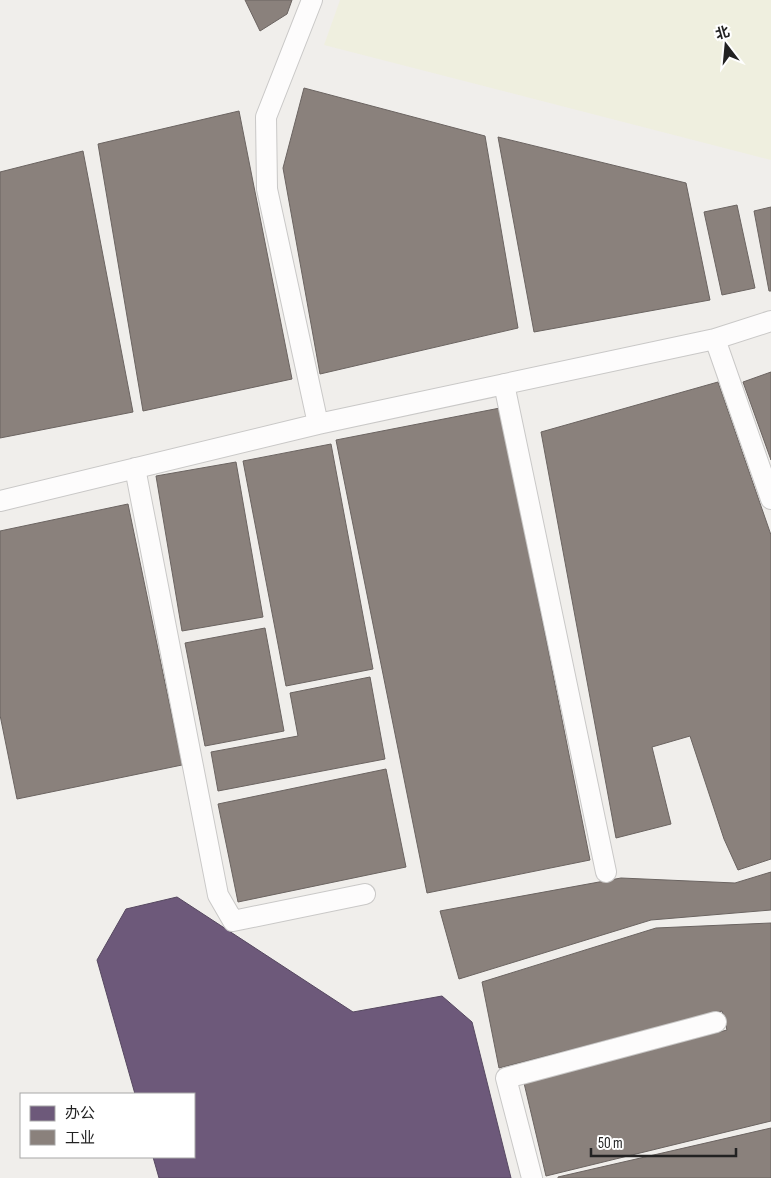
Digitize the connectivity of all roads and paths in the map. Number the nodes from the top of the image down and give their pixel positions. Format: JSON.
{"nodes":[{"id":1,"x":312,"y":0,"type":"edge"},
{"id":2,"x":771,"y":321,"type":"edge"},
{"id":3,"x":715,"y":339,"type":"junction"},
{"id":4,"x":504,"y":384,"type":"junction"},
{"id":5,"x":318,"y":424,"type":"junction"},
{"id":6,"x":135,"y":468,"type":"junction"},
{"id":7,"x":771,"y":499,"type":"edge"},
{"id":8,"x":0,"y":501,"type":"edge"},
{"id":9,"x":606,"y":872,"type":"dead end"},
{"id":10,"x":365,"y":894,"type":"dead end"},
{"id":11,"x":716,"y":1022,"type":"dead end"},
{"id":12,"x":532,"y":1178,"type":"edge"}],
"edges":[{"from":1,"to":5,"type":"street"},
{"from":2,"to":3,"type":"street"},
{"from":3,"to":4,"type":"street"},
{"from":3,"to":7,"type":"street"},
{"from":4,"to":5,"type":"street"},
{"from":4,"to":9,"type":"street"},
{"from":5,"to":6,"type":"street"},
{"from":6,"to":8,"type":"street"},
{"from":6,"to":10,"type":"street"},
{"from":11,"to":12,"type":"street"}]}
